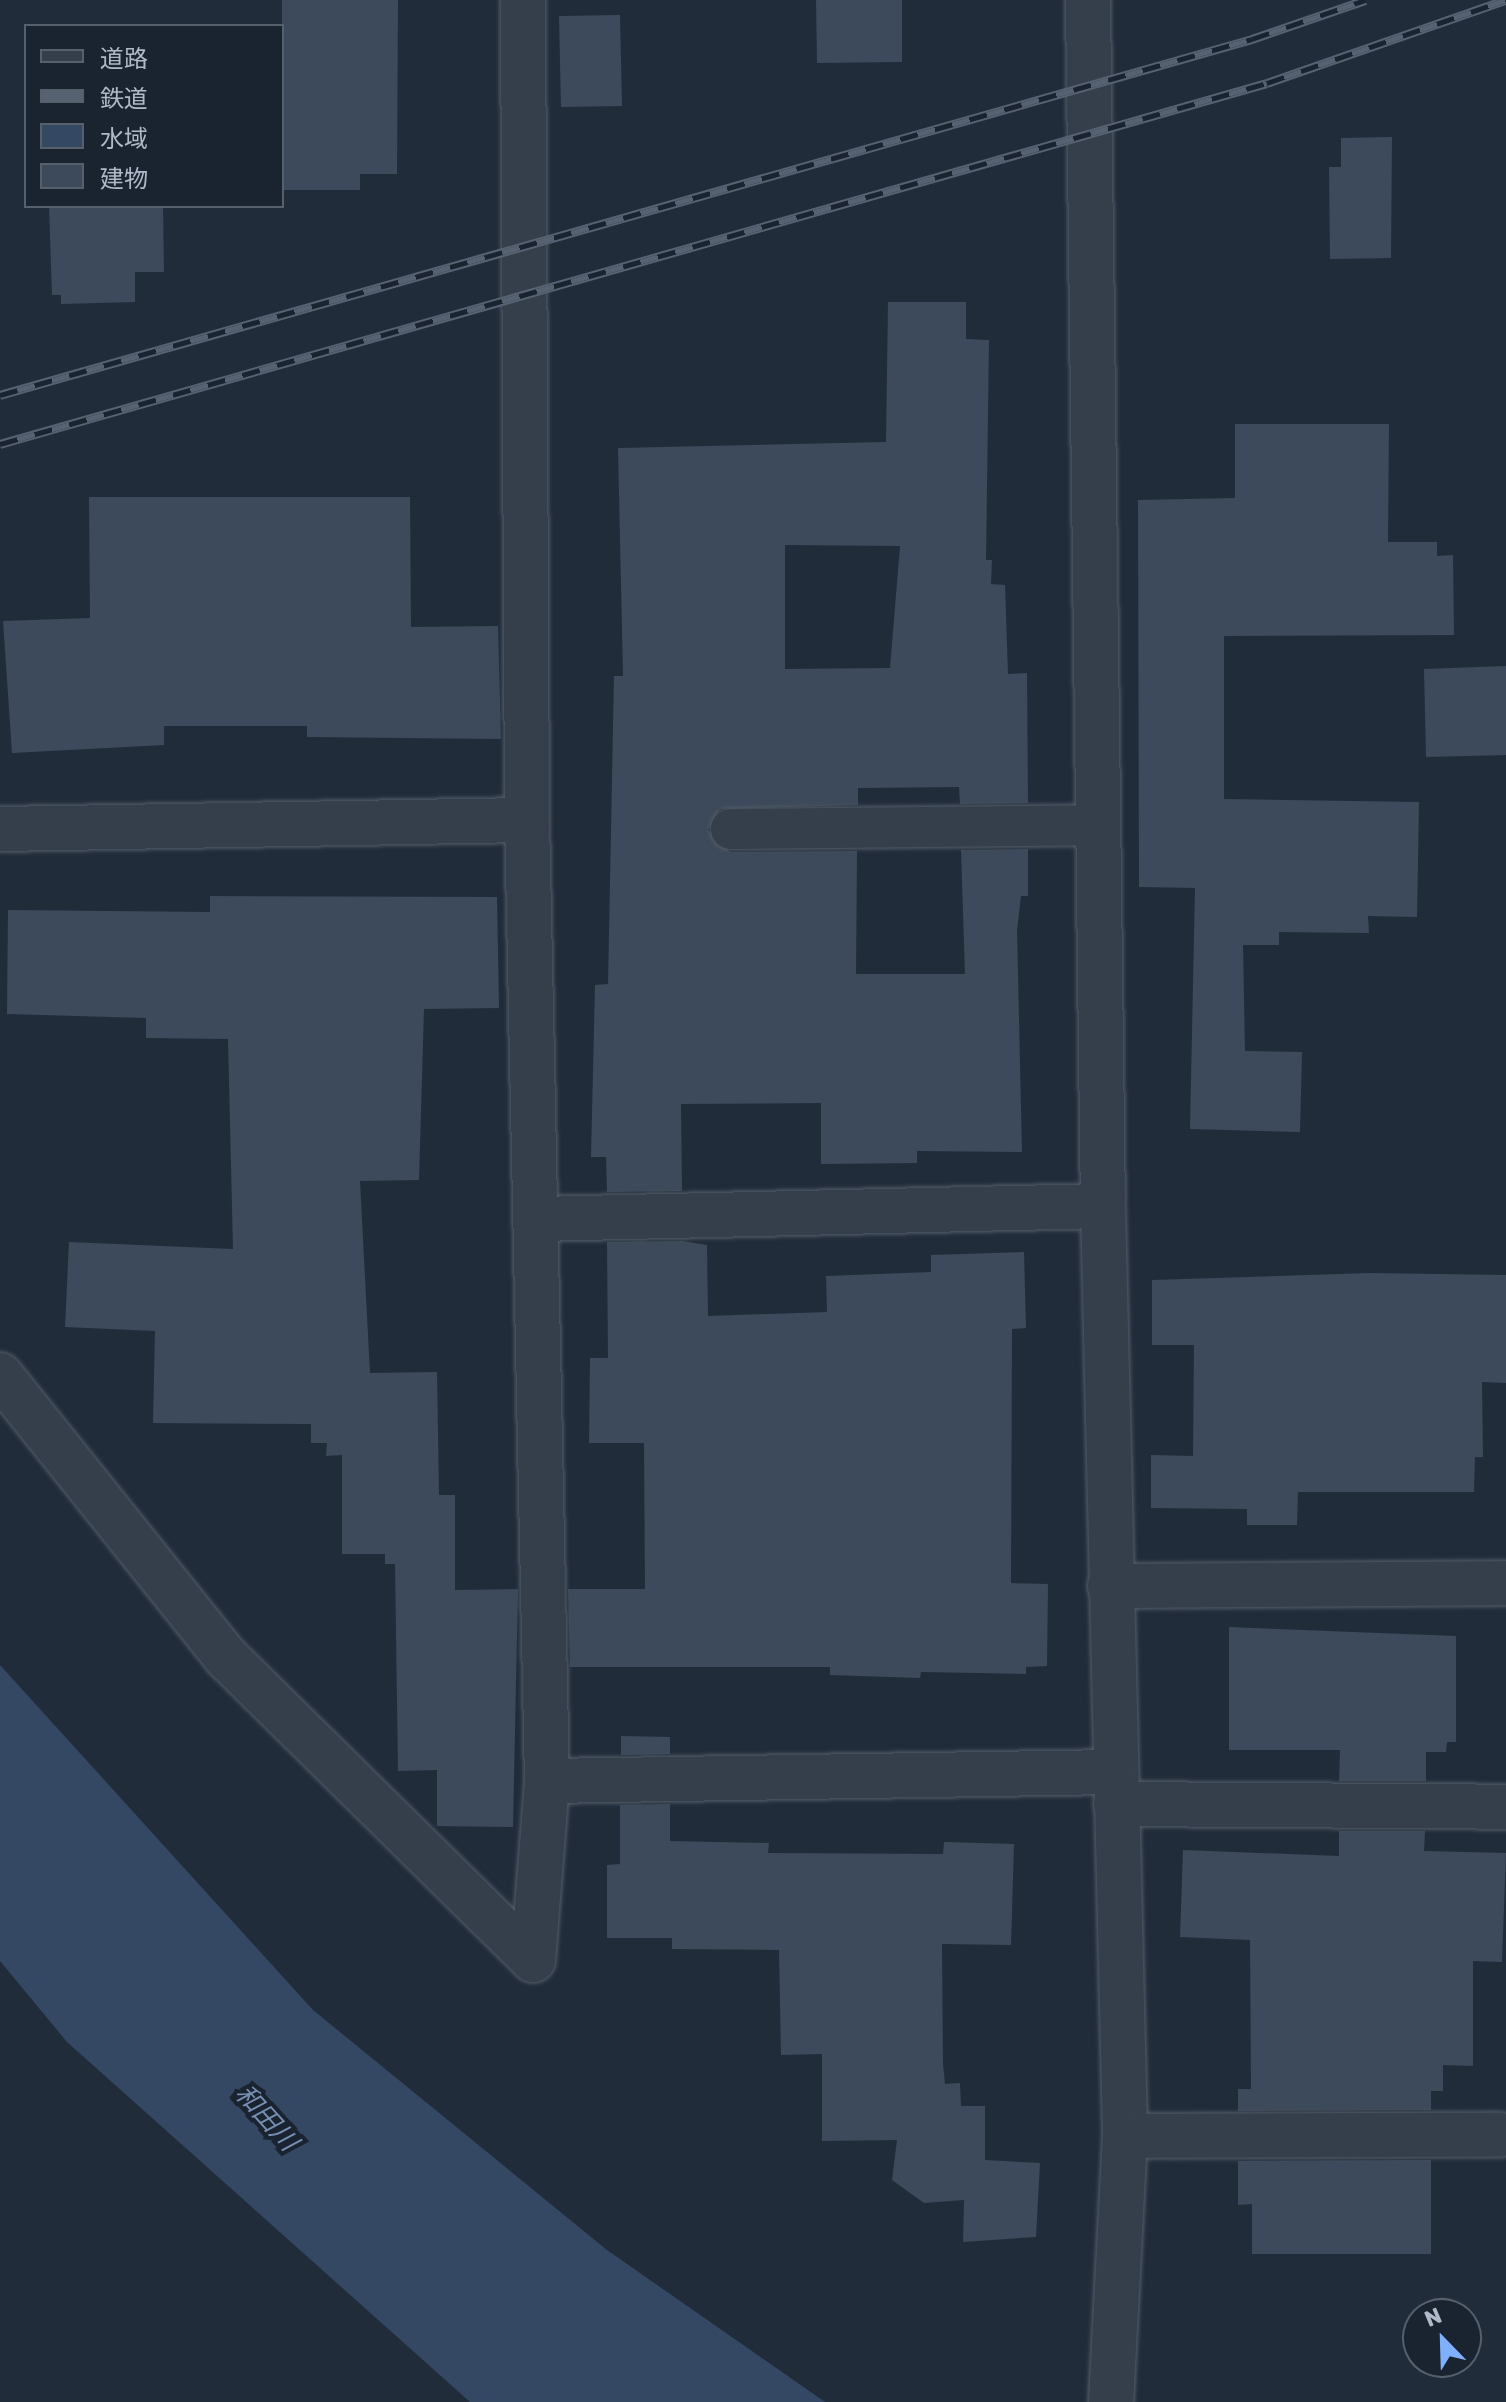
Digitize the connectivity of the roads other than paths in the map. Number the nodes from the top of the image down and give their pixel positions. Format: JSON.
{"nodes":[{"id":1,"x":523,"y":0,"type":"edge"},
{"id":2,"x":1088,"y":0,"type":"edge"},
{"id":3,"x":527,"y":820,"type":"junction"},
{"id":4,"x":1098,"y":825,"type":"junction"},
{"id":5,"x":0,"y":829,"type":"edge"},
{"id":6,"x":731,"y":829,"type":"dead end"},
{"id":7,"x":1103,"y":1206,"type":"junction"},
{"id":8,"x":538,"y":1219,"type":"junction"},
{"id":9,"x":0,"y":1375,"type":"edge"},
{"id":10,"x":1506,"y":1583,"type":"edge"},
{"id":11,"x":1110,"y":1586,"type":"junction"},
{"id":12,"x":547,"y":1781,"type":"junction"},
{"id":13,"x":1115,"y":1788,"type":"junction"},
{"id":14,"x":1506,"y":1807,"type":"edge"},
{"id":15,"x":1500,"y":2135,"type":"dead end"},
{"id":16,"x":1125,"y":2136,"type":"junction"},
{"id":17,"x":1111,"y":2402,"type":"edge"}],
"edges":[{"from":1,"to":3,"type":"street"},
{"from":2,"to":4,"type":"street"},
{"from":3,"to":5,"type":"street"},
{"from":3,"to":8,"type":"street"},
{"from":4,"to":6,"type":"lane"},
{"from":4,"to":7,"type":"street"},
{"from":7,"to":8,"type":"street"},
{"from":7,"to":11,"type":"street"},
{"from":8,"to":12,"type":"street"},
{"from":9,"to":12,"type":"street"},
{"from":10,"to":11,"type":"street"},
{"from":11,"to":13,"type":"street"},
{"from":12,"to":13,"type":"street"},
{"from":13,"to":14,"type":"street"},
{"from":13,"to":16,"type":"street"},
{"from":15,"to":16,"type":"street"},
{"from":16,"to":17,"type":"street"}]}
